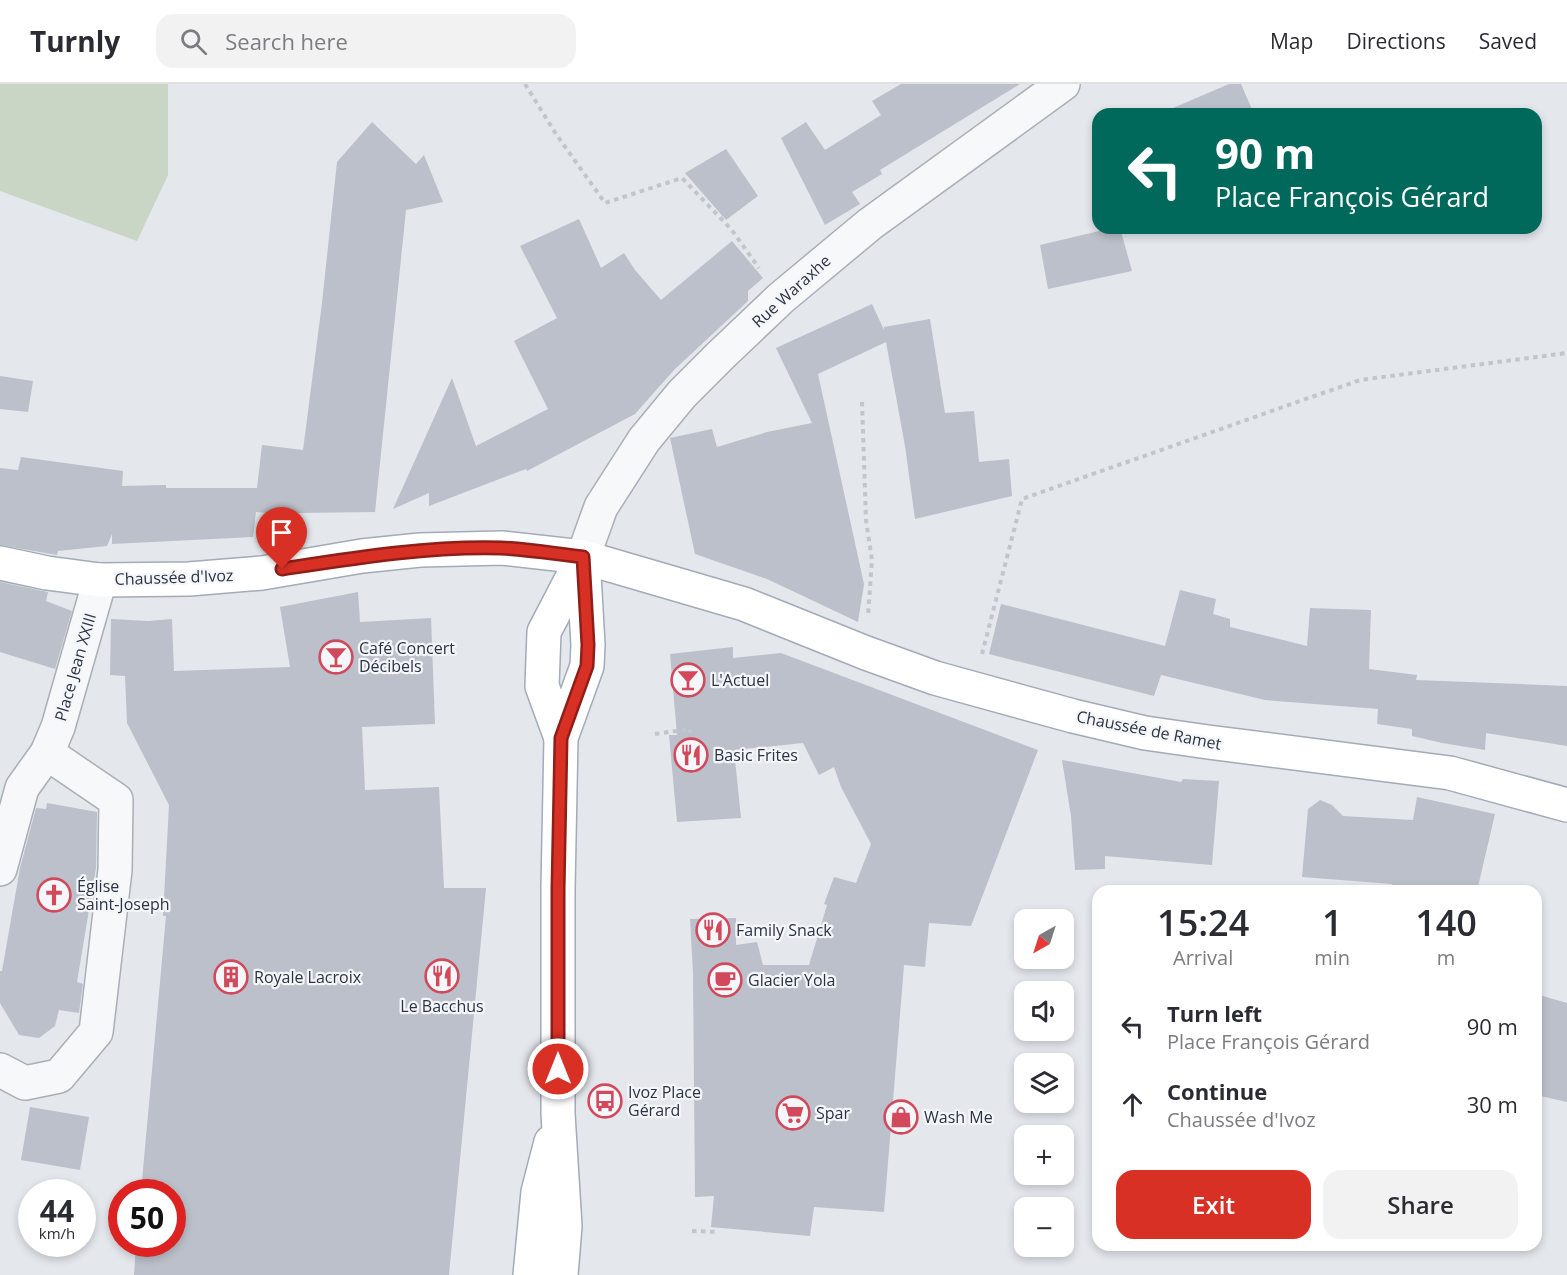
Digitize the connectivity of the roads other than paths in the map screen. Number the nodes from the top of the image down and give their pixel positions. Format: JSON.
{"nodes":[{"id":1,"x":1063,"y":84,"type":"edge"},
{"id":2,"x":583,"y":557,"type":"junction"},
{"id":3,"x":0,"y":563,"type":"edge"},
{"id":4,"x":100,"y":580,"type":"junction"},
{"id":5,"x":561,"y":738,"type":"junction"},
{"id":6,"x":46,"y":753,"type":"junction"},
{"id":7,"x":1567,"y":805,"type":"edge"},
{"id":8,"x":0,"y":869,"type":"edge"},
{"id":9,"x":0,"y":1070,"type":"edge"},
{"id":10,"x":558,"y":1114,"type":"junction"},
{"id":11,"x":530,"y":1275,"type":"edge"},
{"id":12,"x":561,"y":1275,"type":"edge"}],
"edges":[{"from":1,"to":2,"type":"street","name":"Rue Waraxhe"},
{"from":2,"to":4,"type":"main road","name":"Chaussée d'Ivoz"},
{"from":2,"to":5,"type":"main road"},
{"from":2,"to":5,"type":"main road"},
{"from":2,"to":7,"type":"main road","name":"Chaussée de Ramet"},
{"from":3,"to":4,"type":"main road","name":"Chaussée d'Ivoz"},
{"from":4,"to":6,"type":"street","name":"Place Jean XXIII"},
{"from":5,"to":10,"type":"main road"},
{"from":6,"to":8,"type":"street","name":"Place Jean XXIII"},
{"from":6,"to":9,"type":"street"},
{"from":10,"to":11,"type":"main road"},
{"from":10,"to":12,"type":"main road"}]}
